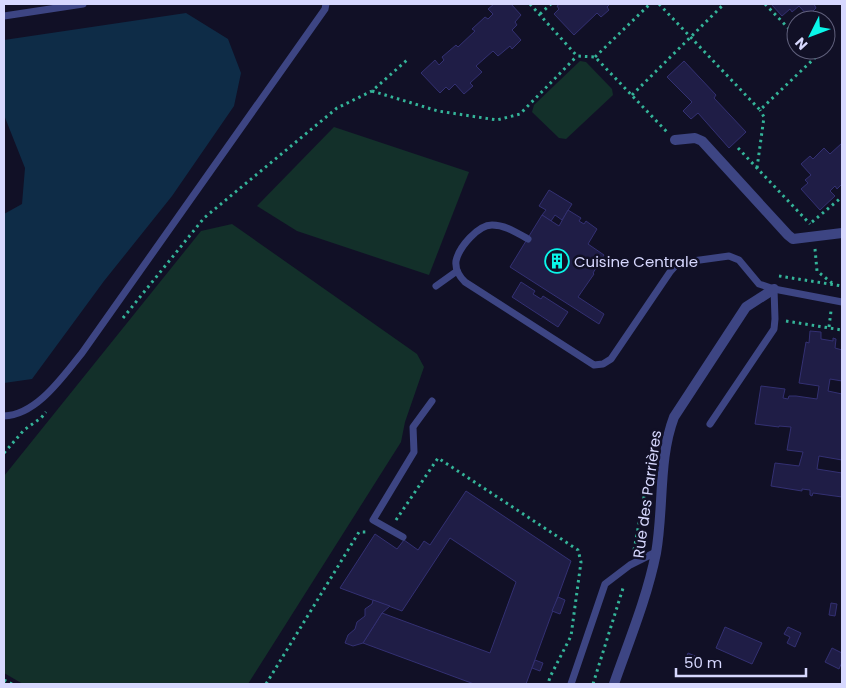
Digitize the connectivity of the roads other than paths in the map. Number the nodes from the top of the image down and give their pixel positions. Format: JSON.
{"nodes":[{"id":1,"x":83,"y":4,"type":"edge"},
{"id":2,"x":326,"y":4,"type":"edge"},
{"id":3,"x":4,"y":16,"type":"edge"},
{"id":4,"x":675,"y":140,"type":"road end"},
{"id":5,"x":842,"y":233,"type":"edge"},
{"id":6,"x":528,"y":239,"type":"dead end"},
{"id":7,"x":457,"y":271,"type":"junction"},
{"id":8,"x":436,"y":286,"type":"dead end"},
{"id":9,"x":774,"y":289,"type":"junction"},
{"id":10,"x":842,"y":302,"type":"edge"},
{"id":11,"x":432,"y":401,"type":"dead end"},
{"id":12,"x":4,"y":416,"type":"edge"},
{"id":13,"x":710,"y":424,"type":"dead end"},
{"id":14,"x":403,"y":537,"type":"dead end"},
{"id":15,"x":656,"y":552,"type":"junction"},
{"id":16,"x":571,"y":684,"type":"edge"},
{"id":17,"x":614,"y":684,"type":"edge"}],
"edges":[{"from":1,"to":3,"type":"lane"},
{"from":2,"to":12,"type":"lane"},
{"from":4,"to":5,"type":"street"},
{"from":6,"to":7,"type":"lane"},
{"from":7,"to":8,"type":"lane"},
{"from":7,"to":9,"type":"lane"},
{"from":9,"to":10,"type":"lane"},
{"from":9,"to":13,"type":"lane"},
{"from":9,"to":15,"type":"street","name":"Rue des Parrières"},
{"from":11,"to":14,"type":"lane"},
{"from":15,"to":16,"type":"lane"},
{"from":15,"to":17,"type":"street","name":"Rue des Parrières"}]}
